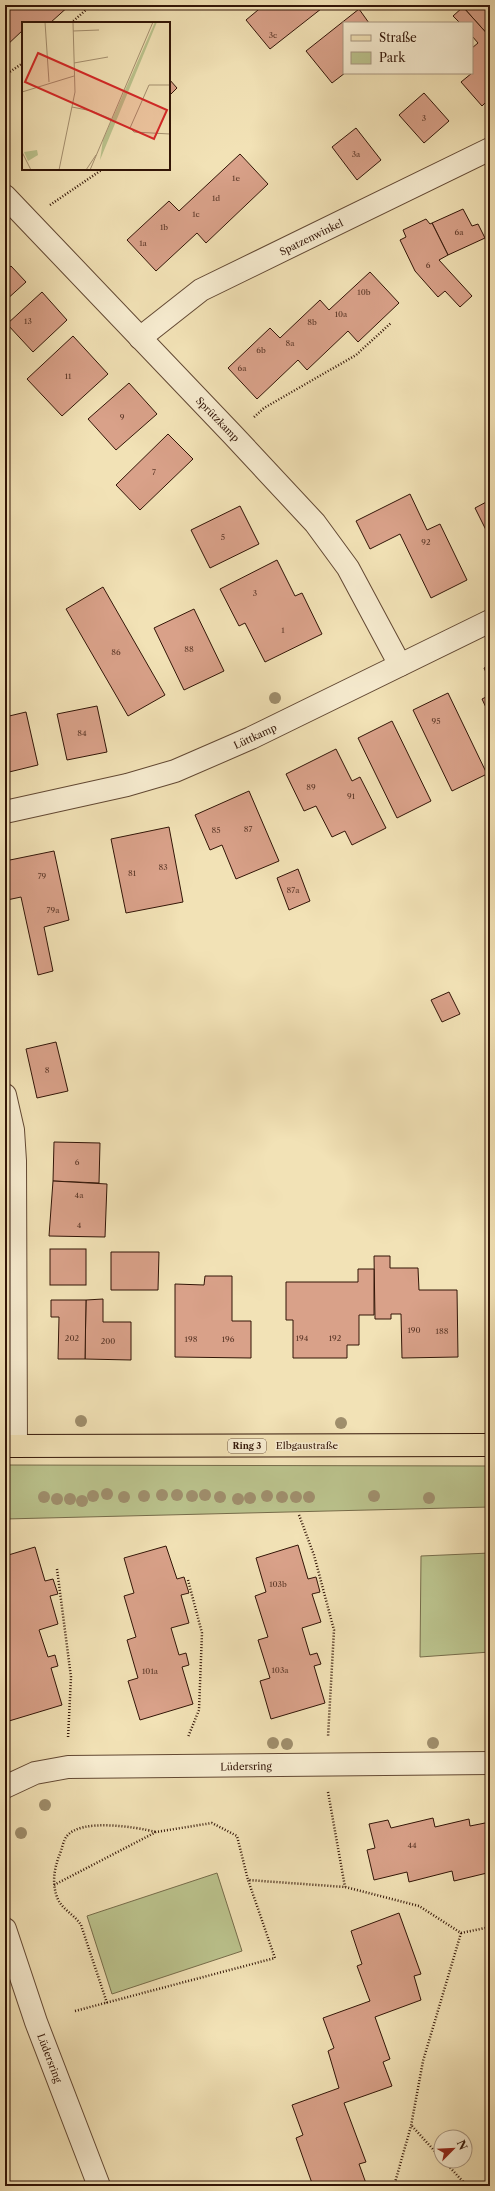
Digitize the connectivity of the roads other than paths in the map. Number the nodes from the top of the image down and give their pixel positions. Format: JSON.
{"nodes":[{"id":1,"x":490,"y":149,"type":"edge"},
{"id":2,"x":5,"y":196,"type":"edge"},
{"id":3,"x":140,"y":338,"type":"junction"},
{"id":4,"x":490,"y":621,"type":"edge"},
{"id":5,"x":400,"y":665,"type":"junction"},
{"id":6,"x":5,"y":812,"type":"edge"},
{"id":7,"x":5,"y":1095,"type":"edge"},
{"id":8,"x":490,"y":1445,"type":"edge"},
{"id":9,"x":10,"y":1446,"type":"edge"},
{"id":10,"x":490,"y":1763,"type":"edge"},
{"id":11,"x":5,"y":1787,"type":"edge"},
{"id":12,"x":5,"y":1929,"type":"edge"},
{"id":13,"x":99,"y":2186,"type":"edge"}],
"edges":[{"from":1,"to":3,"type":"street","name":"Spatzenwinkel"},
{"from":2,"to":3,"type":"street","name":"Sprützkamp"},
{"from":3,"to":5,"type":"street","name":"Sprützkamp"},
{"from":4,"to":5,"type":"street","name":"Lüttkamp"},
{"from":5,"to":6,"type":"street","name":"Lüttkamp"},
{"from":7,"to":9,"type":"street"},
{"from":8,"to":9,"type":"main road","name":"Elbgaustraße","number":"Ring 3"},
{"from":10,"to":11,"type":"street","name":"Lüdersring"},
{"from":12,"to":13,"type":"street","name":"Lüdersring"}]}
